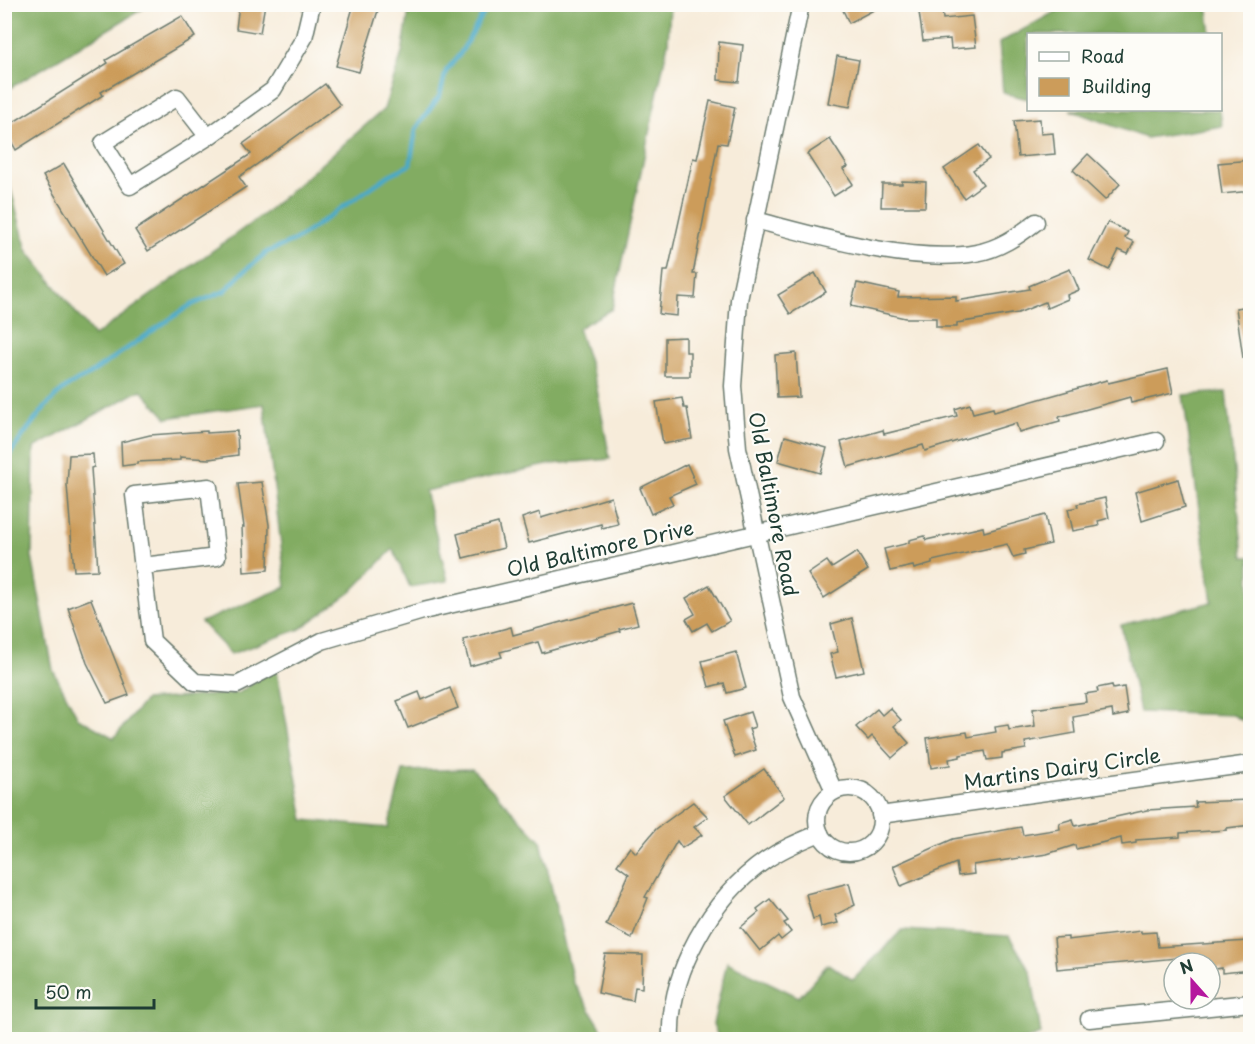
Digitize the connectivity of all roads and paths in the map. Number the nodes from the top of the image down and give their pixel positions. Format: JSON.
{"nodes":[{"id":1,"x":312,"y":4,"type":"edge"},
{"id":2,"x":801,"y":4,"type":"edge"},
{"id":3,"x":208,"y":137,"type":"junction"},
{"id":4,"x":755,"y":220,"type":"junction"},
{"id":5,"x":1036,"y":222,"type":"dead end"},
{"id":6,"x":1156,"y":441,"type":"dead end"},
{"id":7,"x":756,"y":533,"type":"junction"},
{"id":8,"x":143,"y":566,"type":"junction"},
{"id":9,"x":1251,"y":764,"type":"edge"},
{"id":10,"x":834,"y":791,"type":"junction"},
{"id":11,"x":880,"y":815,"type":"junction"},
{"id":12,"x":820,"y":833,"type":"junction"},
{"id":13,"x":1251,"y":1003,"type":"edge"},
{"id":14,"x":1089,"y":1019,"type":"dead end"},
{"id":15,"x":671,"y":1040,"type":"edge"}],
"edges":[{"from":1,"to":3,"type":"street"},
{"from":2,"to":4,"type":"street","name":"Old Baltimore Road"},
{"from":3,"to":3,"type":"street"},
{"from":4,"to":5,"type":"street"},
{"from":4,"to":7,"type":"street","name":"Old Baltimore Road"},
{"from":6,"to":7,"type":"street","name":"Old Baltimore Drive"},
{"from":7,"to":8,"type":"street","name":"Old Baltimore Drive"},
{"from":7,"to":10,"type":"street","name":"Old Baltimore Road"},
{"from":8,"to":8,"type":"street","name":"Old Baltimore Drive"},
{"from":9,"to":11,"type":"street","name":"Martins Dairy Circle"},
{"from":10,"to":11,"type":"street"},
{"from":10,"to":12,"type":"street"},
{"from":11,"to":12,"type":"street"},
{"from":12,"to":15,"type":"street"},
{"from":13,"to":14,"type":"street"}]}
